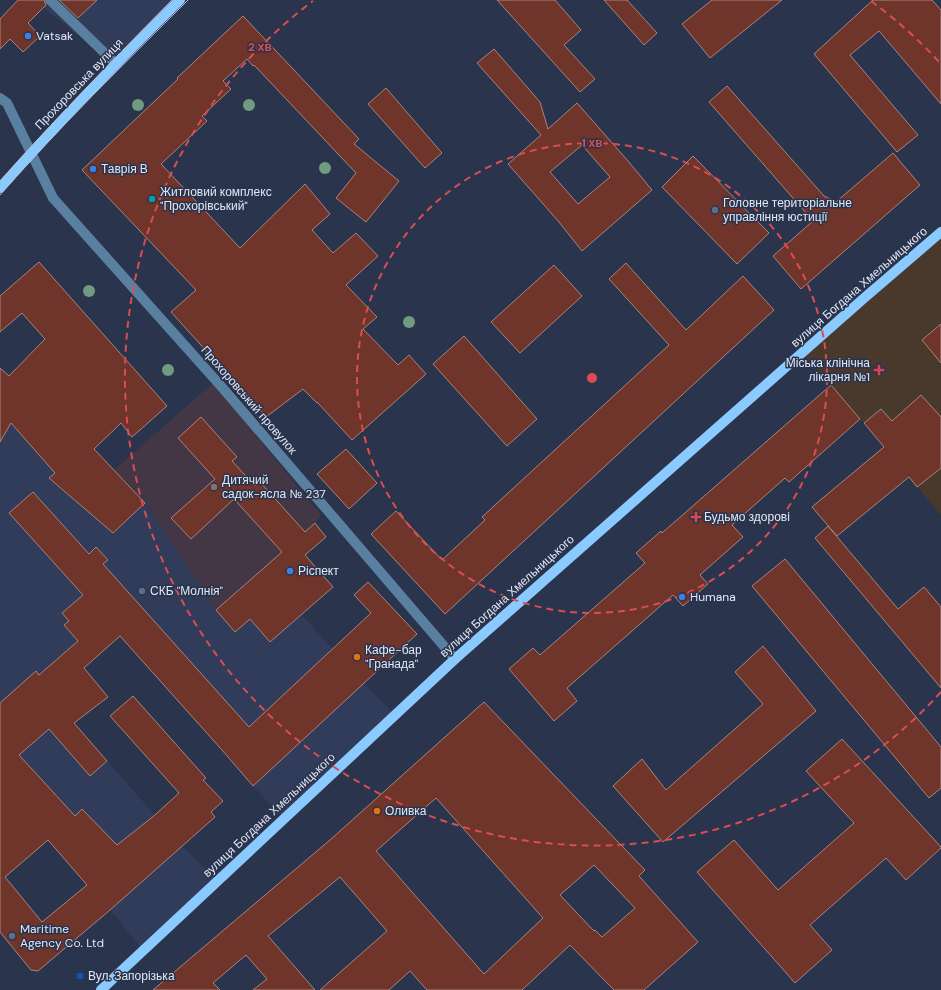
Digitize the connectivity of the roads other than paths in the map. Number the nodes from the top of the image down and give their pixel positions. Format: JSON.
{"nodes":[{"id":1,"x":50,"y":0,"type":"edge"},
{"id":2,"x":180,"y":0,"type":"edge"},
{"id":3,"x":116,"y":64,"type":"junction"},
{"id":4,"x":0,"y":98,"type":"edge"},
{"id":5,"x":31,"y":154,"type":"junction"},
{"id":6,"x":0,"y":188,"type":"edge"},
{"id":7,"x":941,"y":232,"type":"edge"},
{"id":8,"x":455,"y":659,"type":"junction"},
{"id":9,"x":101,"y":990,"type":"edge"}],
"edges":[{"from":1,"to":3,"type":"street"},
{"from":2,"to":3,"type":"main road","name":"Прохоровська вулиця"},
{"from":3,"to":5,"type":"main road","name":"Прохоровська вулиця"},
{"from":4,"to":5,"type":"street","name":"Прохоровський провулок"},
{"from":5,"to":6,"type":"main road","name":"Прохоровська вулиця"},
{"from":5,"to":8,"type":"street","name":"Прохоровський провулок"},
{"from":7,"to":8,"type":"main road","name":"вулиця Богдана Хмельницького"},
{"from":8,"to":9,"type":"main road","name":"вулиця Богдана Хмельницького"}]}
